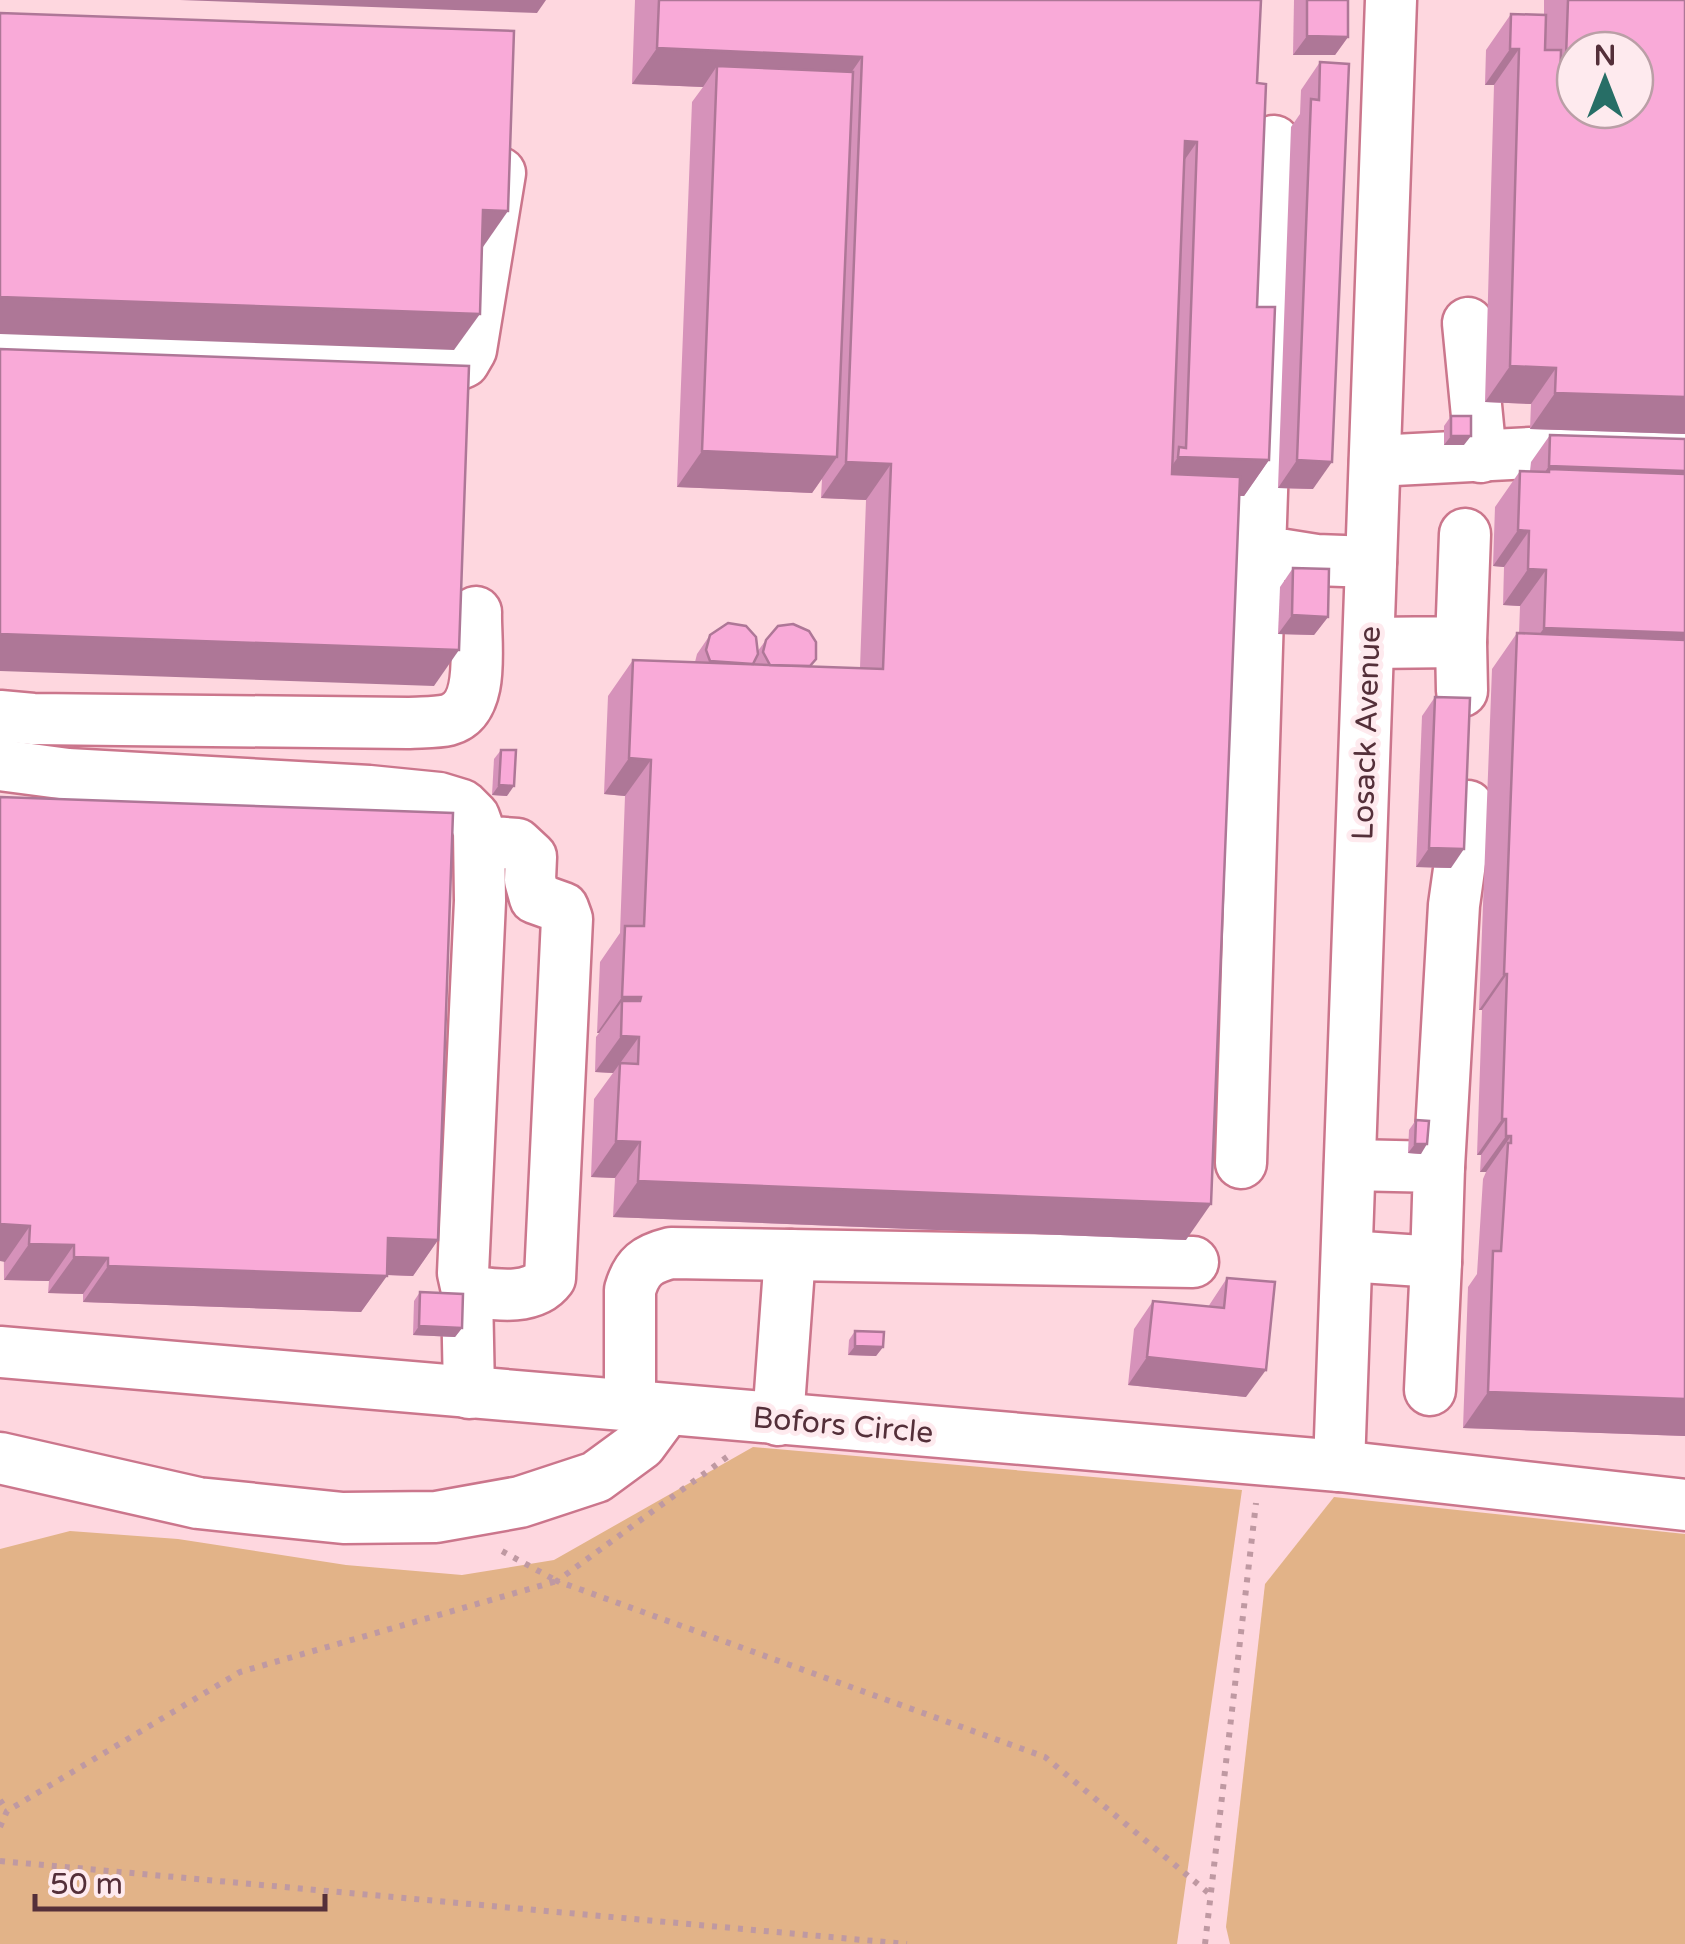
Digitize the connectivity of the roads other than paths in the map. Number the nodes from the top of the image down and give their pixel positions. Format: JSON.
{"nodes":[{"id":1,"x":1392,"y":0,"type":"edge"},
{"id":2,"x":506,"y":130,"type":"edge"},
{"id":3,"x":1274,"y":141,"type":"dead end"},
{"id":4,"x":1468,"y":323,"type":"dead end"},
{"id":5,"x":0,"y":346,"type":"edge"},
{"id":6,"x":1481,"y":457,"type":"junction"},
{"id":7,"x":1685,"y":458,"type":"edge"},
{"id":8,"x":1375,"y":461,"type":"junction"},
{"id":9,"x":1466,"y":534,"type":"dead end"},
{"id":10,"x":1260,"y":552,"type":"junction"},
{"id":11,"x":1372,"y":562,"type":"junction"},
{"id":12,"x":476,"y":612,"type":"dead end"},
{"id":13,"x":1461,"y":642,"type":"junction"},
{"id":14,"x":1369,"y":643,"type":"junction"},
{"id":15,"x":1462,"y":690,"type":"dead end"},
{"id":16,"x":0,"y":716,"type":"edge"},
{"id":17,"x":0,"y":765,"type":"edge"},
{"id":18,"x":1468,"y":806,"type":"edge"},
{"id":19,"x":480,"y":840,"type":"junction"},
{"id":20,"x":1240,"y":1163,"type":"dead end"},
{"id":21,"x":1350,"y":1166,"type":"junction"},
{"id":22,"x":1439,"y":1167,"type":"junction"},
{"id":23,"x":790,"y":1255,"type":"junction"},
{"id":24,"x":1347,"y":1256,"type":"junction"},
{"id":25,"x":1193,"y":1262,"type":"dead end"},
{"id":26,"x":1436,"y":1262,"type":"junction"},
{"id":27,"x":467,"y":1291,"type":"junction"},
{"id":28,"x":0,"y":1352,"type":"edge"},
{"id":29,"x":1430,"y":1390,"type":"dead end"},
{"id":30,"x":469,"y":1393,"type":"junction"},
{"id":31,"x":648,"y":1409,"type":"junction"},
{"id":32,"x":778,"y":1420,"type":"junction"},
{"id":33,"x":0,"y":1458,"type":"edge"},
{"id":34,"x":1340,"y":1466,"type":"junction"},
{"id":35,"x":1685,"y":1505,"type":"edge"}],
"edges":[{"from":1,"to":8,"type":"street","name":"Losack Avenue"},
{"from":2,"to":5,"type":"street"},
{"from":3,"to":10,"type":"street"},
{"from":4,"to":6,"type":"street"},
{"from":6,"to":7,"type":"street"},
{"from":6,"to":8,"type":"street"},
{"from":8,"to":11,"type":"street","name":"Losack Avenue"},
{"from":9,"to":13,"type":"street"},
{"from":10,"to":11,"type":"street"},
{"from":10,"to":20,"type":"street"},
{"from":11,"to":14,"type":"street","name":"Losack Avenue"},
{"from":12,"to":16,"type":"street"},
{"from":13,"to":14,"type":"street"},
{"from":13,"to":15,"type":"street"},
{"from":14,"to":21,"type":"street","name":"Losack Avenue"},
{"from":17,"to":19,"type":"street"},
{"from":18,"to":22,"type":"street"},
{"from":19,"to":27,"type":"street"},
{"from":19,"to":27,"type":"street"},
{"from":21,"to":22,"type":"street"},
{"from":21,"to":24,"type":"street","name":"Losack Avenue"},
{"from":22,"to":26,"type":"street"},
{"from":23,"to":25,"type":"street"},
{"from":23,"to":31,"type":"street"},
{"from":23,"to":32,"type":"street"},
{"from":24,"to":26,"type":"street"},
{"from":24,"to":34,"type":"street","name":"Losack Avenue"},
{"from":26,"to":29,"type":"street"},
{"from":27,"to":30,"type":"street"},
{"from":28,"to":30,"type":"street","name":"Bofors Circle"},
{"from":30,"to":31,"type":"street","name":"Bofors Circle"},
{"from":31,"to":32,"type":"street","name":"Bofors Circle"},
{"from":31,"to":33,"type":"street"},
{"from":32,"to":34,"type":"street","name":"Bofors Circle"},
{"from":34,"to":35,"type":"street","name":"Bofors Circle"}]}
